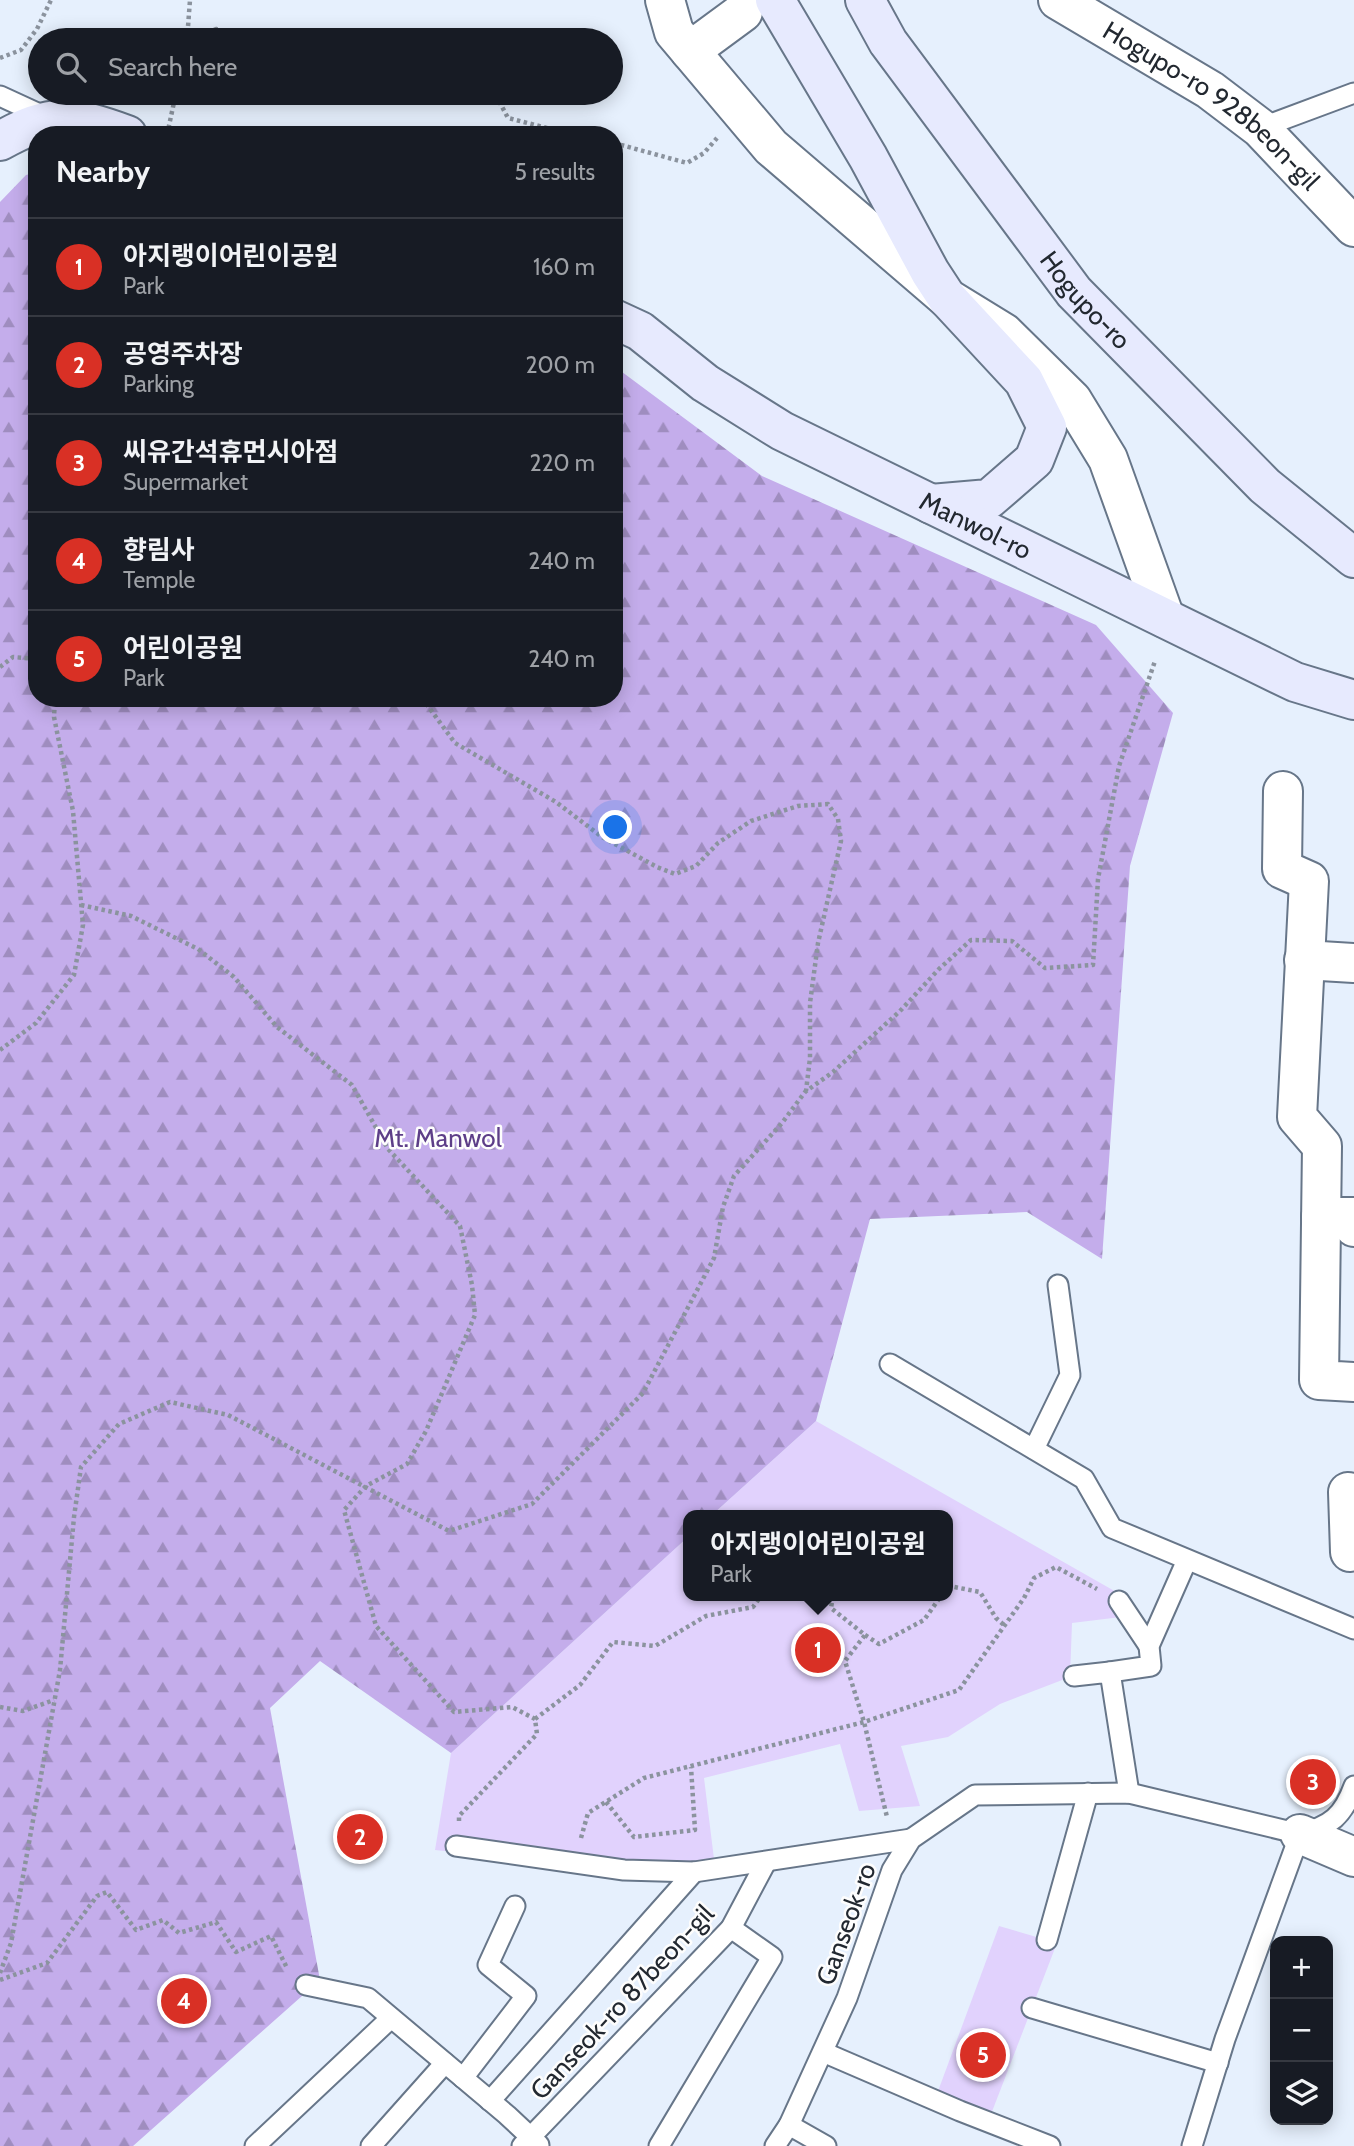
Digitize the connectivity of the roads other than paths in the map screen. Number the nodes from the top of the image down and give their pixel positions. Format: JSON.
{"nodes":[{"id":1,"x":665,"y":0,"type":"edge"},
{"id":2,"x":864,"y":0,"type":"edge"},
{"id":3,"x":1058,"y":0,"type":"edge"},
{"id":4,"x":759,"y":6,"type":"edge"},
{"id":5,"x":690,"y":51,"type":"junction"},
{"id":6,"x":1354,"y":93,"type":"edge"},
{"id":7,"x":0,"y":96,"type":"edge"},
{"id":8,"x":51,"y":119,"type":"junction"},
{"id":9,"x":28,"y":126,"type":"edge"},
{"id":10,"x":29,"y":126,"type":"edge"},
{"id":11,"x":102,"y":126,"type":"edge"},
{"id":12,"x":1260,"y":128,"type":"junction"},
{"id":13,"x":0,"y":141,"type":"edge"},
{"id":14,"x":1354,"y":227,"type":"edge"},
{"id":15,"x":947,"y":298,"type":"junction"},
{"id":16,"x":623,"y":323,"type":"edge"},
{"id":17,"x":931,"y":504,"type":"junction"},
{"id":18,"x":1354,"y":558,"type":"edge"},
{"id":19,"x":1165,"y":618,"type":"junction"},
{"id":20,"x":1354,"y":700,"type":"edge"},
{"id":21,"x":1283,"y":791,"type":"dead end"},
{"id":22,"x":1304,"y":960,"type":"junction"},
{"id":23,"x":1354,"y":963,"type":"edge"},
{"id":24,"x":1338,"y":1222,"type":"edge"},
{"id":25,"x":1058,"y":1285,"type":"dead end"},
{"id":26,"x":890,"y":1364,"type":"dead end"},
{"id":27,"x":1354,"y":1382,"type":"edge"},
{"id":28,"x":1034,"y":1449,"type":"junction"},
{"id":29,"x":1354,"y":1493,"type":"edge"},
{"id":30,"x":1350,"y":1552,"type":"dead end"},
{"id":31,"x":1187,"y":1560,"type":"junction"},
{"id":32,"x":1119,"y":1601,"type":"road end"},
{"id":33,"x":1354,"y":1629,"type":"edge"},
{"id":34,"x":1149,"y":1646,"type":"junction"},
{"id":35,"x":1110,"y":1672,"type":"junction"},
{"id":36,"x":1074,"y":1676,"type":"dead end"},
{"id":37,"x":1354,"y":1786,"type":"edge"},
{"id":38,"x":1088,"y":1793,"type":"junction"},
{"id":39,"x":1129,"y":1793,"type":"junction"},
{"id":40,"x":1300,"y":1834,"type":"junction"},
{"id":41,"x":911,"y":1839,"type":"junction"},
{"id":42,"x":456,"y":1846,"type":"road end"},
{"id":43,"x":1354,"y":1857,"type":"edge"},
{"id":44,"x":766,"y":1861,"type":"junction"},
{"id":45,"x":694,"y":1872,"type":"junction"},
{"id":46,"x":515,"y":1906,"type":"dead end"},
{"id":47,"x":731,"y":1928,"type":"junction"},
{"id":48,"x":1047,"y":1940,"type":"dead end"},
{"id":49,"x":306,"y":1985,"type":"road end"},
{"id":50,"x":1032,"y":2008,"type":"dead end"},
{"id":51,"x":391,"y":2018,"type":"junction"},
{"id":52,"x":823,"y":2052,"type":"junction"},
{"id":53,"x":445,"y":2063,"type":"junction"},
{"id":54,"x":1218,"y":2063,"type":"junction"},
{"id":55,"x":463,"y":2078,"type":"junction"},
{"id":56,"x":490,"y":2101,"type":"junction"},
{"id":57,"x":789,"y":2125,"type":"junction"},
{"id":58,"x":531,"y":2143,"type":"edge"},
{"id":59,"x":254,"y":2146,"type":"edge"},
{"id":60,"x":371,"y":2146,"type":"edge"},
{"id":61,"x":659,"y":2146,"type":"edge"},
{"id":62,"x":775,"y":2146,"type":"edge"},
{"id":63,"x":826,"y":2146,"type":"edge"},
{"id":64,"x":1050,"y":2146,"type":"edge"},
{"id":65,"x":1192,"y":2146,"type":"edge"}],
"edges":[{"from":1,"to":5,"type":"street"},
{"from":2,"to":18,"type":"main road","name":"Hogupo-ro"},
{"from":3,"to":12,"type":"street","name":"Hogupo-ro 928beon-gil"},
{"from":4,"to":5,"type":"street"},
{"from":4,"to":15,"type":"main road"},
{"from":5,"to":15,"type":"street"},
{"from":6,"to":12,"type":"lane"},
{"from":7,"to":8,"type":"lane"},
{"from":8,"to":10,"type":"main road"},
{"from":8,"to":11,"type":"main road"},
{"from":9,"to":13,"type":"main road"},
{"from":12,"to":14,"type":"street","name":"Hogupo-ro 928beon-gil"},
{"from":15,"to":17,"type":"main road"},
{"from":15,"to":19,"type":"street"},
{"from":16,"to":17,"type":"main road","name":"Manwol-ro"},
{"from":17,"to":19,"type":"main road","name":"Manwol-ro"},
{"from":19,"to":20,"type":"main road","name":"Manwol-ro"},
{"from":21,"to":22,"type":"street"},
{"from":22,"to":23,"type":"street"},
{"from":22,"to":24,"type":"street"},
{"from":24,"to":27,"type":"street"},
{"from":25,"to":28,"type":"lane"},
{"from":26,"to":28,"type":"lane"},
{"from":28,"to":31,"type":"lane"},
{"from":29,"to":30,"type":"street"},
{"from":31,"to":33,"type":"lane"},
{"from":31,"to":34,"type":"lane"},
{"from":32,"to":34,"type":"lane"},
{"from":34,"to":35,"type":"lane"},
{"from":35,"to":36,"type":"lane"},
{"from":35,"to":39,"type":"lane"},
{"from":37,"to":40,"type":"lane"},
{"from":38,"to":39,"type":"lane","name":"Ganseok-ro"},
{"from":38,"to":41,"type":"lane","name":"Ganseok-ro"},
{"from":38,"to":48,"type":"lane"},
{"from":39,"to":40,"type":"lane","name":"Ganseok-ro"},
{"from":40,"to":43,"type":"street"},
{"from":40,"to":54,"type":"lane"},
{"from":41,"to":44,"type":"lane"},
{"from":41,"to":52,"type":"lane","name":"Ganseok-ro"},
{"from":42,"to":45,"type":"lane"},
{"from":44,"to":45,"type":"lane"},
{"from":44,"to":47,"type":"lane","name":"Ganseok-ro 87beon-gil"},
{"from":45,"to":56,"type":"lane","name":"Ganseok-ro 87beon-gil"},
{"from":46,"to":55,"type":"lane"},
{"from":47,"to":58,"type":"lane","name":"Ganseok-ro 87beon-gil"},
{"from":47,"to":61,"type":"lane"},
{"from":49,"to":51,"type":"lane","name":"Ganseok-ro 87beon-gil"},
{"from":50,"to":54,"type":"lane"},
{"from":51,"to":53,"type":"lane","name":"Ganseok-ro 87beon-gil"},
{"from":51,"to":59,"type":"lane"},
{"from":52,"to":57,"type":"lane","name":"Ganseok-ro"},
{"from":52,"to":64,"type":"lane"},
{"from":53,"to":55,"type":"lane","name":"Ganseok-ro 87beon-gil"},
{"from":53,"to":60,"type":"lane"},
{"from":54,"to":65,"type":"lane"},
{"from":55,"to":56,"type":"lane","name":"Ganseok-ro 87beon-gil"},
{"from":56,"to":58,"type":"lane","name":"Ganseok-ro 87beon-gil"},
{"from":57,"to":62,"type":"lane","name":"Ganseok-ro"},
{"from":57,"to":63,"type":"lane"}]}
